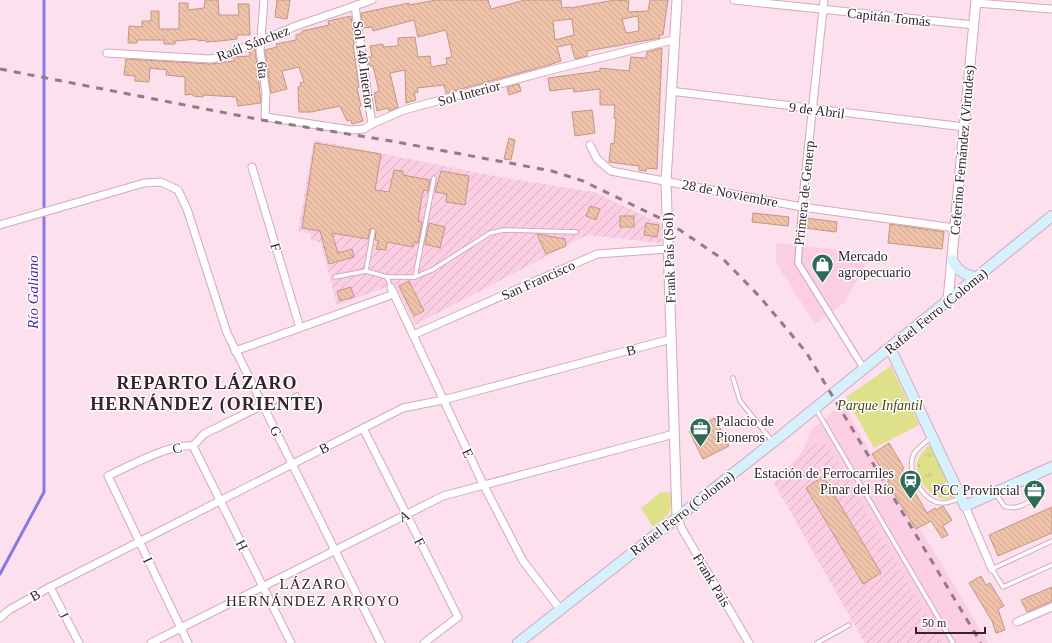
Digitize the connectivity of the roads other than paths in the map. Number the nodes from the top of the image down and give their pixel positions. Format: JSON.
{"nodes":[{"id":1,"x":264,"y":0,"type":"edge"},
{"id":2,"x":372,"y":0,"type":"edge"},
{"id":3,"x":677,"y":0,"type":"edge"},
{"id":4,"x":734,"y":0,"type":"edge"},
{"id":5,"x":824,"y":0,"type":"edge"},
{"id":6,"x":976,"y":2,"type":"edge"},
{"id":7,"x":355,"y":6,"type":"junction"},
{"id":8,"x":1052,"y":9,"type":"edge"},
{"id":9,"x":823,"y":10,"type":"junction"},
{"id":10,"x":974,"y":25,"type":"junction"},
{"id":11,"x":261,"y":40,"type":"junction"},
{"id":12,"x":673,"y":40,"type":"junction"},
{"id":13,"x":107,"y":53,"type":"dead end"},
{"id":14,"x":670,"y":91,"type":"junction"},
{"id":15,"x":813,"y":109,"type":"junction"},
{"id":16,"x":265,"y":117,"type":"joint"},
{"id":17,"x":372,"y":124,"type":"junction"},
{"id":18,"x":964,"y":127,"type":"junction"},
{"id":19,"x":590,"y":145,"type":"dead end"},
{"id":20,"x":252,"y":167,"type":"dead end"},
{"id":21,"x":434,"y":178,"type":"dead end"},
{"id":22,"x":666,"y":181,"type":"junction"},
{"id":23,"x":802,"y":207,"type":"junction"},
{"id":24,"x":1052,"y":216,"type":"edge"},
{"id":25,"x":0,"y":225,"type":"edge"},
{"id":26,"x":955,"y":228,"type":"junction"},
{"id":27,"x":373,"y":231,"type":"dead end"},
{"id":28,"x":576,"y":232,"type":"dead end"},
{"id":29,"x":668,"y":249,"type":"junction"},
{"id":30,"x":952,"y":260,"type":"junction"},
{"id":31,"x":366,"y":272,"type":"junction"},
{"id":32,"x":335,"y":277,"type":"dead end"},
{"id":33,"x":387,"y":277,"type":"junction"},
{"id":34,"x":415,"y":277,"type":"junction"},
{"id":35,"x":976,"y":277,"type":"junction"},
{"id":36,"x":393,"y":291,"type":"junction"},
{"id":37,"x":948,"y":300,"type":"junction"},
{"id":38,"x":300,"y":328,"type":"junction"},
{"id":39,"x":413,"y":335,"type":"junction"},
{"id":40,"x":671,"y":340,"type":"junction"},
{"id":41,"x":890,"y":348,"type":"junction"},
{"id":42,"x":235,"y":351,"type":"junction"},
{"id":43,"x":864,"y":368,"type":"junction"},
{"id":44,"x":733,"y":378,"type":"dead end"},
{"id":45,"x":296,"y":395,"type":"dead end"},
{"id":46,"x":443,"y":400,"type":"junction"},
{"id":47,"x":263,"y":405,"type":"junction"},
{"id":48,"x":815,"y":408,"type":"junction"},
{"id":49,"x":266,"y":412,"type":"junction"},
{"id":50,"x":363,"y":428,"type":"junction"},
{"id":51,"x":674,"y":434,"type":"junction"},
{"id":52,"x":931,"y":436,"type":"junction"},
{"id":53,"x":773,"y":442,"type":"junction"},
{"id":54,"x":193,"y":446,"type":"junction"},
{"id":55,"x":293,"y":464,"type":"junction"},
{"id":56,"x":1052,"y":467,"type":"edge"},
{"id":57,"x":108,"y":476,"type":"joint"},
{"id":58,"x":1028,"y":478,"type":"junction"},
{"id":59,"x":483,"y":484,"type":"junction"},
{"id":60,"x":996,"y":493,"type":"junction"},
{"id":61,"x":220,"y":501,"type":"junction"},
{"id":62,"x":963,"y":502,"type":"junction"},
{"id":63,"x":406,"y":514,"type":"junction"},
{"id":64,"x":677,"y":516,"type":"junction"},
{"id":65,"x":140,"y":541,"type":"junction"},
{"id":66,"x":1052,"y":541,"type":"edge"},
{"id":67,"x":334,"y":551,"type":"junction"},
{"id":68,"x":1052,"y":565,"type":"edge"},
{"id":69,"x":992,"y":569,"type":"junction"},
{"id":70,"x":264,"y":586,"type":"junction"},
{"id":71,"x":50,"y":587,"type":"junction"},
{"id":72,"x":1052,"y":607,"type":"edge"},
{"id":73,"x":560,"y":609,"type":"junction"},
{"id":74,"x":0,"y":618,"type":"edge"},
{"id":75,"x":1017,"y":622,"type":"dead end"},
{"id":76,"x":849,"y":625,"type":"dead end"},
{"id":77,"x":181,"y":628,"type":"junction"},
{"id":78,"x":79,"y":643,"type":"edge"},
{"id":79,"x":151,"y":643,"type":"edge"},
{"id":80,"x":188,"y":643,"type":"edge"},
{"id":81,"x":291,"y":643,"type":"edge"},
{"id":82,"x":381,"y":643,"type":"edge"},
{"id":83,"x":424,"y":643,"type":"edge"},
{"id":84,"x":518,"y":643,"type":"edge"},
{"id":85,"x":749,"y":643,"type":"edge"},
{"id":86,"x":817,"y":643,"type":"edge"},
{"id":87,"x":953,"y":643,"type":"edge"}],
"edges":[{"from":1,"to":11,"type":"street","name":"6ta"},
{"from":2,"to":7,"type":"street","name":"Raúl Sánchez"},
{"from":3,"to":12,"type":"street","name":"Frank País (Sol)"},
{"from":4,"to":9,"type":"street","name":"Capitán Tomás"},
{"from":5,"to":9,"type":"street","name":"Primera de Generp"},
{"from":6,"to":8,"type":"street"},
{"from":6,"to":10,"type":"street","name":"Ceferino Fernández (Virtudes)"},
{"from":7,"to":11,"type":"street","name":"Raúl Sánchez"},
{"from":7,"to":17,"type":"street","name":"Sol 140 Interior"},
{"from":9,"to":10,"type":"street","name":"Capitán Tomás"},
{"from":9,"to":15,"type":"street","name":"Primera de Generp"},
{"from":10,"to":18,"type":"street","name":"Ceferino Fernández (Virtudes)"},
{"from":11,"to":13,"type":"street","name":"Raúl Sánchez"},
{"from":11,"to":16,"type":"street","name":"6ta"},
{"from":12,"to":14,"type":"street","name":"Frank País (Sol)"},
{"from":12,"to":17,"type":"street","name":"Sol Interior"},
{"from":14,"to":15,"type":"street","name":"9 de Abril"},
{"from":14,"to":22,"type":"street","name":"Frank País (Sol)"},
{"from":15,"to":18,"type":"street","name":"9 de Abril"},
{"from":15,"to":23,"type":"street","name":"Primera de Generp"},
{"from":16,"to":17,"type":"street","name":"Sol Interior"},
{"from":18,"to":26,"type":"street","name":"Ceferino Fernández (Virtudes)"},
{"from":19,"to":22,"type":"street","name":"28 de Noviembre"},
{"from":20,"to":38,"type":"street","name":"F"},
{"from":21,"to":34,"type":"lane"},
{"from":22,"to":23,"type":"street","name":"28 de Noviembre"},
{"from":22,"to":29,"type":"street","name":"Frank País (Sol)"},
{"from":23,"to":26,"type":"street","name":"28 de Noviembre"},
{"from":23,"to":43,"type":"street","name":"Primera de Generp"},
{"from":24,"to":35,"type":"main road","name":"Rafael Ferro (Coloma)"},
{"from":25,"to":42,"type":"street","name":"G"},
{"from":26,"to":30,"type":"street","name":"Ceferino Fernández (Virtudes)"},
{"from":27,"to":31,"type":"lane"},
{"from":28,"to":34,"type":"lane"},
{"from":29,"to":39,"type":"street","name":"San Francisco"},
{"from":29,"to":40,"type":"street","name":"Frank País (Sol)"},
{"from":30,"to":35,"type":"main road"},
{"from":30,"to":37,"type":"street","name":"Ceferino Fernández (Virtudes)"},
{"from":31,"to":32,"type":"lane"},
{"from":31,"to":33,"type":"lane"},
{"from":33,"to":34,"type":"lane"},
{"from":33,"to":36,"type":"lane"},
{"from":35,"to":37,"type":"main road","name":"Rafael Ferro (Coloma)"},
{"from":36,"to":38,"type":"street"},
{"from":36,"to":39,"type":"street","name":"E"},
{"from":37,"to":41,"type":"main road","name":"Rafael Ferro (Coloma)"},
{"from":38,"to":42,"type":"street"},
{"from":39,"to":46,"type":"street","name":"E"},
{"from":40,"to":46,"type":"street","name":"B"},
{"from":40,"to":51,"type":"street","name":"Frank País (Sol)"},
{"from":41,"to":43,"type":"main road","name":"Rafael Ferro (Coloma)"},
{"from":41,"to":52,"type":"main road"},
{"from":42,"to":47,"type":"street","name":"G"},
{"from":43,"to":48,"type":"main road","name":"Rafael Ferro (Coloma)"},
{"from":44,"to":53,"type":"lane"},
{"from":45,"to":49,"type":"lane"},
{"from":46,"to":50,"type":"street","name":"B"},
{"from":46,"to":59,"type":"street","name":"E"},
{"from":47,"to":49,"type":"street","name":"G"},
{"from":47,"to":54,"type":"street","name":"C"},
{"from":48,"to":53,"type":"main road","name":"Rafael Ferro (Coloma)"},
{"from":48,"to":87,"type":"lane"},
{"from":49,"to":55,"type":"street","name":"G"},
{"from":50,"to":55,"type":"street","name":"B"},
{"from":50,"to":63,"type":"street","name":"F"},
{"from":51,"to":59,"type":"street","name":"A"},
{"from":51,"to":64,"type":"street","name":"Frank País (Sol)"},
{"from":52,"to":62,"type":"main road"},
{"from":52,"to":62,"type":"lane"},
{"from":53,"to":64,"type":"main road","name":"Rafael Ferro (Coloma)"},
{"from":54,"to":57,"type":"street","name":"C"},
{"from":54,"to":61,"type":"street","name":"H"},
{"from":55,"to":61,"type":"street","name":"B"},
{"from":55,"to":67,"type":"street","name":"G"},
{"from":56,"to":58,"type":"main road"},
{"from":57,"to":65,"type":"street","name":"I"},
{"from":58,"to":60,"type":"main road"},
{"from":58,"to":60,"type":"lane"},
{"from":59,"to":63,"type":"street","name":"A"},
{"from":59,"to":73,"type":"street","name":"E"},
{"from":60,"to":62,"type":"main road"},
{"from":61,"to":65,"type":"street","name":"B"},
{"from":61,"to":70,"type":"street","name":"H"},
{"from":62,"to":69,"type":"street"},
{"from":63,"to":67,"type":"street","name":"A"},
{"from":63,"to":83,"type":"street","name":"F"},
{"from":64,"to":73,"type":"main road","name":"Rafael Ferro (Coloma)"},
{"from":64,"to":85,"type":"street","name":"Frank País"},
{"from":65,"to":71,"type":"street","name":"B"},
{"from":65,"to":77,"type":"street","name":"I"},
{"from":66,"to":69,"type":"lane"},
{"from":67,"to":70,"type":"street","name":"A"},
{"from":67,"to":82,"type":"street","name":"G"},
{"from":68,"to":69,"type":"lane"},
{"from":70,"to":77,"type":"street","name":"A"},
{"from":70,"to":81,"type":"street","name":"H"},
{"from":71,"to":74,"type":"street","name":"B"},
{"from":71,"to":78,"type":"street","name":"J"},
{"from":72,"to":75,"type":"street"},
{"from":73,"to":84,"type":"main road","name":"Rafael Ferro (Coloma)"},
{"from":76,"to":86,"type":"lane"},
{"from":77,"to":79,"type":"street","name":"A"},
{"from":77,"to":80,"type":"street","name":"I"}]}
